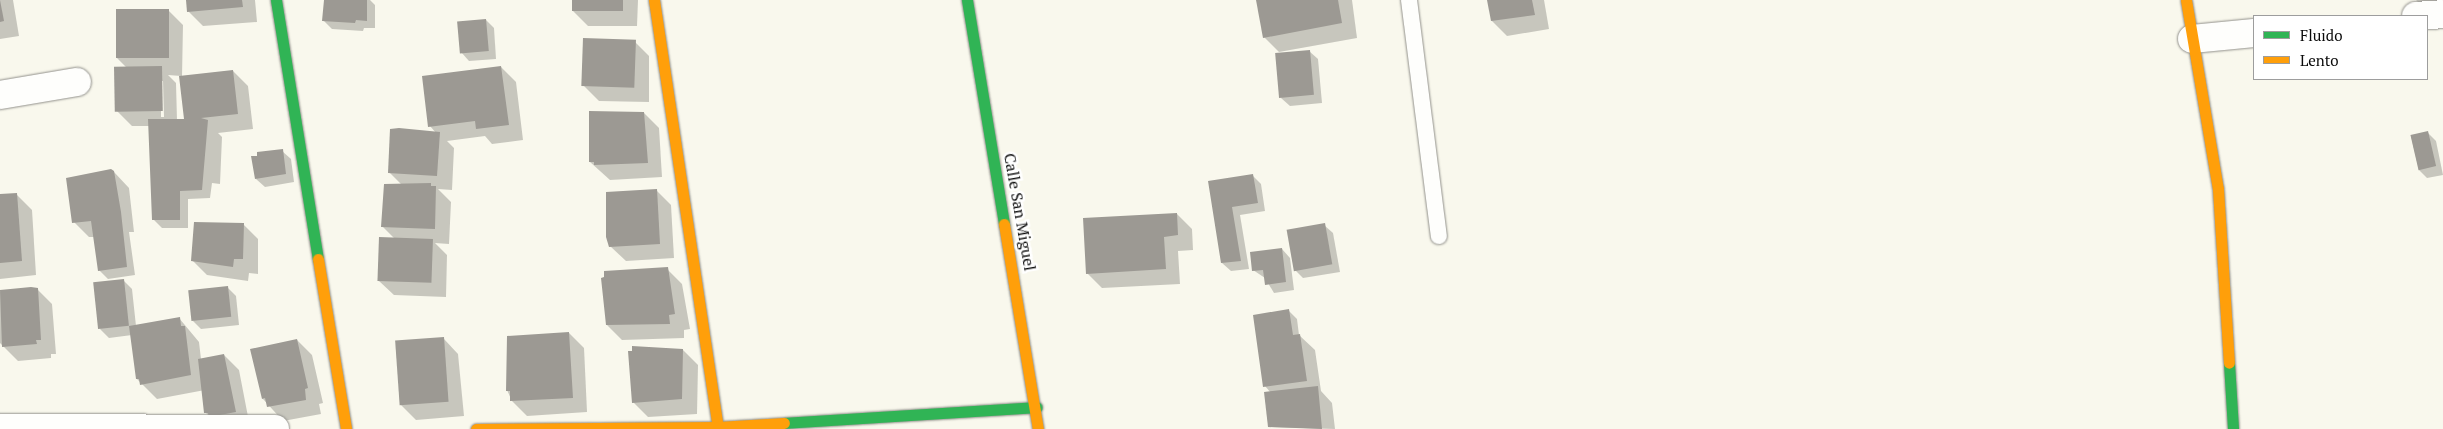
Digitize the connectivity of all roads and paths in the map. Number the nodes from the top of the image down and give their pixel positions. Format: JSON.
{"nodes":[{"id":1,"x":276,"y":0,"type":"edge"},
{"id":2,"x":654,"y":0,"type":"edge"},
{"id":3,"x":967,"y":0,"type":"edge"},
{"id":4,"x":1409,"y":0,"type":"edge"},
{"id":5,"x":2186,"y":0,"type":"edge"},
{"id":6,"x":2443,"y":14,"type":"edge"},
{"id":7,"x":2428,"y":15,"type":"edge"},
{"id":8,"x":2253,"y":33,"type":"edge"},
{"id":9,"x":2192,"y":39,"type":"junction"},
{"id":10,"x":77,"y":82,"type":"dead end"},
{"id":11,"x":0,"y":96,"type":"edge"},
{"id":12,"x":1439,"y":236,"type":"dead end"},
{"id":13,"x":1036,"y":407,"type":"junction"},
{"id":14,"x":0,"y":428,"type":"edge"},
{"id":15,"x":156,"y":428,"type":"edge"},
{"id":16,"x":232,"y":428,"type":"edge"},
{"id":17,"x":584,"y":428,"type":"edge"},
{"id":18,"x":718,"y":428,"type":"junction"},
{"id":19,"x":275,"y":429,"type":"edge"},
{"id":20,"x":346,"y":429,"type":"edge"},
{"id":21,"x":476,"y":429,"type":"edge"},
{"id":22,"x":1038,"y":429,"type":"edge"},
{"id":23,"x":2233,"y":429,"type":"edge"}],
"edges":[{"from":1,"to":20,"type":"street"},
{"from":2,"to":18,"type":"street"},
{"from":3,"to":13,"type":"street","name":"Calle San Miguel"},
{"from":4,"to":12,"type":"lane"},
{"from":5,"to":9,"type":"street"},
{"from":6,"to":7,"type":"street"},
{"from":8,"to":9,"type":"street"},
{"from":9,"to":23,"type":"street"},
{"from":10,"to":11,"type":"street"},
{"from":13,"to":18,"type":"street"},
{"from":13,"to":22,"type":"street","name":"Calle San Miguel"},
{"from":14,"to":15,"type":"street"},
{"from":15,"to":16,"type":"street"},
{"from":16,"to":19,"type":"street"},
{"from":17,"to":18,"type":"street"},
{"from":17,"to":21,"type":"street"}]}
